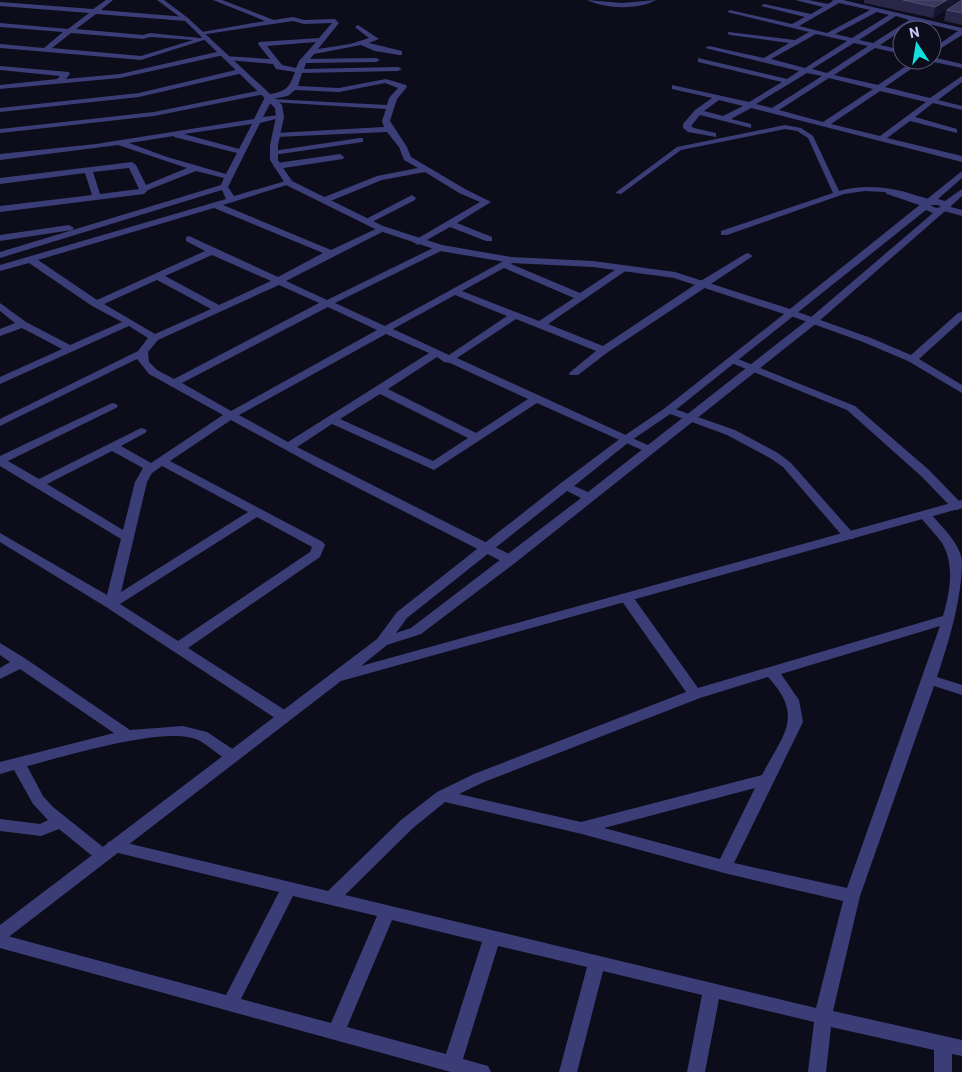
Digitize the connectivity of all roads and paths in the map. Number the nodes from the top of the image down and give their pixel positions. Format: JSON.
{"nodes":[{"id":1,"x":110,"y":0,"type":"edge"},
{"id":2,"x":160,"y":0,"type":"edge"},
{"id":3,"x":216,"y":0,"type":"edge"},
{"id":4,"x":237,"y":0,"type":"edge"},
{"id":5,"x":590,"y":0,"type":"edge"},
{"id":6,"x":654,"y":0,"type":"edge"},
{"id":7,"x":798,"y":0,"type":"edge"},
{"id":8,"x":837,"y":0,"type":"edge"},
{"id":9,"x":855,"y":2,"type":"edge"},
{"id":10,"x":0,"y":4,"type":"edge"},
{"id":11,"x":225,"y":4,"type":"junction"},
{"id":12,"x":764,"y":6,"type":"dead end"},
{"id":13,"x":828,"y":6,"type":"junction"},
{"id":14,"x":875,"y":10,"type":"junction"},
{"id":15,"x":93,"y":12,"type":"junction"},
{"id":16,"x":730,"y":12,"type":"dead end"},
{"id":17,"x":895,"y":14,"type":"junction"},
{"id":18,"x":812,"y":16,"type":"junction"},
{"id":19,"x":186,"y":19,"type":"junction"},
{"id":20,"x":915,"y":19,"type":"junction"},
{"id":21,"x":920,"y":20,"type":"edge"},
{"id":22,"x":273,"y":22,"type":"junction"},
{"id":23,"x":0,"y":25,"type":"edge"},
{"id":24,"x":942,"y":25,"type":"edge"},
{"id":25,"x":794,"y":26,"type":"junction"},
{"id":26,"x":358,"y":27,"type":"dead end"},
{"id":27,"x":69,"y":31,"type":"junction"},
{"id":28,"x":816,"y":31,"type":"junction"},
{"id":29,"x":962,"y":31,"type":"edge"},
{"id":30,"x":730,"y":33,"type":"dead end"},
{"id":31,"x":830,"y":34,"type":"junction"},
{"id":32,"x":204,"y":36,"type":"junction"},
{"id":33,"x":321,"y":40,"type":"junction"},
{"id":34,"x":854,"y":40,"type":"junction"},
{"id":35,"x":794,"y":42,"type":"junction"},
{"id":36,"x":362,"y":43,"type":"junction"},
{"id":37,"x":942,"y":45,"type":"edge"},
{"id":38,"x":0,"y":46,"type":"edge"},
{"id":39,"x":877,"y":46,"type":"junction"},
{"id":40,"x":708,"y":48,"type":"dead end"},
{"id":41,"x":45,"y":50,"type":"junction"},
{"id":42,"x":892,"y":50,"type":"edge"},
{"id":43,"x":311,"y":52,"type":"junction"},
{"id":44,"x":399,"y":53,"type":"dead end"},
{"id":45,"x":224,"y":56,"type":"junction"},
{"id":46,"x":376,"y":60,"type":"dead end"},
{"id":47,"x":701,"y":60,"type":"dead end"},
{"id":48,"x":765,"y":60,"type":"junction"},
{"id":49,"x":304,"y":61,"type":"junction"},
{"id":50,"x":942,"y":61,"type":"edge"},
{"id":51,"x":274,"y":62,"type":"junction"},
{"id":52,"x":962,"y":66,"type":"edge"},
{"id":53,"x":0,"y":68,"type":"edge"},
{"id":54,"x":398,"y":69,"type":"dead end"},
{"id":55,"x":806,"y":69,"type":"junction"},
{"id":56,"x":905,"y":70,"type":"edge"},
{"id":57,"x":240,"y":71,"type":"junction"},
{"id":58,"x":298,"y":73,"type":"junction"},
{"id":59,"x":829,"y":75,"type":"junction"},
{"id":60,"x":361,"y":78,"type":"dead end"},
{"id":61,"x":962,"y":78,"type":"edge"},
{"id":62,"x":788,"y":81,"type":"junction"},
{"id":63,"x":59,"y":82,"type":"junction"},
{"id":64,"x":958,"y":85,"type":"edge"},
{"id":65,"x":0,"y":87,"type":"edge"},
{"id":66,"x":675,"y":87,"type":"dead end"},
{"id":67,"x":293,"y":88,"type":"junction"},
{"id":68,"x":879,"y":88,"type":"junction"},
{"id":69,"x":268,"y":97,"type":"junction"},
{"id":70,"x":718,"y":97,"type":"junction"},
{"id":71,"x":932,"y":101,"type":"junction"},
{"id":72,"x":750,"y":105,"type":"junction"},
{"id":73,"x":390,"y":106,"type":"junction"},
{"id":74,"x":962,"y":108,"type":"edge"},
{"id":75,"x":0,"y":110,"type":"edge"},
{"id":76,"x":773,"y":111,"type":"junction"},
{"id":77,"x":698,"y":112,"type":"junction"},
{"id":78,"x":280,"y":117,"type":"junction"},
{"id":79,"x":908,"y":118,"type":"junction"},
{"id":80,"x":724,"y":119,"type":"junction"},
{"id":81,"x":256,"y":121,"type":"junction"},
{"id":82,"x":825,"y":124,"type":"junction"},
{"id":83,"x":748,"y":126,"type":"dead end"},
{"id":84,"x":390,"y":129,"type":"junction"},
{"id":85,"x":0,"y":131,"type":"edge"},
{"id":86,"x":954,"y":131,"type":"dead end"},
{"id":87,"x":172,"y":134,"type":"junction"},
{"id":88,"x":276,"y":135,"type":"junction"},
{"id":89,"x":713,"y":135,"type":"dead end"},
{"id":90,"x":880,"y":139,"type":"junction"},
{"id":91,"x":360,"y":140,"type":"dead end"},
{"id":92,"x":118,"y":142,"type":"junction"},
{"id":93,"x":241,"y":152,"type":"junction"},
{"id":94,"x":273,"y":153,"type":"junction"},
{"id":95,"x":0,"y":157,"type":"edge"},
{"id":96,"x":340,"y":157,"type":"dead end"},
{"id":97,"x":164,"y":159,"type":"junction"},
{"id":98,"x":962,"y":159,"type":"edge"},
{"id":99,"x":140,"y":163,"type":"junction"},
{"id":100,"x":278,"y":166,"type":"junction"},
{"id":101,"x":195,"y":168,"type":"junction"},
{"id":102,"x":88,"y":170,"type":"junction"},
{"id":103,"x":424,"y":170,"type":"junction"},
{"id":104,"x":962,"y":174,"type":"edge"},
{"id":105,"x":229,"y":177,"type":"junction"},
{"id":106,"x":0,"y":181,"type":"edge"},
{"id":107,"x":289,"y":183,"type":"junction"},
{"id":108,"x":224,"y":187,"type":"junction"},
{"id":109,"x":144,"y":190,"type":"junction"},
{"id":110,"x":962,"y":192,"type":"edge"},
{"id":111,"x":619,"y":193,"type":"dead end"},
{"id":112,"x":837,"y":194,"type":"junction"},
{"id":113,"x":97,"y":197,"type":"junction"},
{"id":114,"x":412,"y":198,"type":"dead end"},
{"id":115,"x":231,"y":199,"type":"junction"},
{"id":116,"x":325,"y":200,"type":"junction"},
{"id":117,"x":928,"y":204,"type":"junction"},
{"id":118,"x":214,"y":205,"type":"junction"},
{"id":119,"x":944,"y":208,"type":"junction"},
{"id":120,"x":0,"y":209,"type":"edge"},
{"id":121,"x":151,"y":209,"type":"junction"},
{"id":122,"x":962,"y":213,"type":"edge"},
{"id":123,"x":367,"y":221,"type":"junction"},
{"id":124,"x":110,"y":222,"type":"junction"},
{"id":125,"x":450,"y":224,"type":"junction"},
{"id":126,"x":384,"y":229,"type":"junction"},
{"id":127,"x":724,"y":233,"type":"dead end"},
{"id":128,"x":0,"y":238,"type":"edge"},
{"id":129,"x":189,"y":239,"type":"dead end"},
{"id":130,"x":489,"y":240,"type":"dead end"},
{"id":131,"x":418,"y":242,"type":"junction"},
{"id":132,"x":440,"y":248,"type":"junction"},
{"id":133,"x":212,"y":251,"type":"junction"},
{"id":134,"x":331,"y":253,"type":"junction"},
{"id":135,"x":0,"y":255,"type":"edge"},
{"id":136,"x":748,"y":256,"type":"dead end"},
{"id":137,"x":30,"y":259,"type":"junction"},
{"id":138,"x":507,"y":262,"type":"junction"},
{"id":139,"x":0,"y":268,"type":"edge"},
{"id":140,"x":624,"y":268,"type":"junction"},
{"id":141,"x":157,"y":276,"type":"junction"},
{"id":142,"x":277,"y":282,"type":"junction"},
{"id":143,"x":702,"y":284,"type":"junction"},
{"id":144,"x":454,"y":291,"type":"junction"},
{"id":145,"x":581,"y":297,"type":"junction"},
{"id":146,"x":96,"y":304,"type":"junction"},
{"id":147,"x":326,"y":304,"type":"junction"},
{"id":148,"x":1,"y":307,"type":"edge"},
{"id":149,"x":219,"y":309,"type":"junction"},
{"id":150,"x":792,"y":313,"type":"junction"},
{"id":151,"x":515,"y":315,"type":"junction"},
{"id":152,"x":962,"y":316,"type":"edge"},
{"id":153,"x":814,"y":320,"type":"junction"},
{"id":154,"x":130,"y":322,"type":"junction"},
{"id":155,"x":22,"y":324,"type":"junction"},
{"id":156,"x":540,"y":325,"type":"junction"},
{"id":157,"x":384,"y":330,"type":"junction"},
{"id":158,"x":0,"y":333,"type":"edge"},
{"id":159,"x":154,"y":338,"type":"junction"},
{"id":160,"x":70,"y":350,"type":"junction"},
{"id":161,"x":604,"y":350,"type":"junction"},
{"id":162,"x":142,"y":353,"type":"junction"},
{"id":163,"x":435,"y":354,"type":"junction"},
{"id":164,"x":912,"y":359,"type":"junction"},
{"id":165,"x":448,"y":360,"type":"junction"},
{"id":166,"x":733,"y":360,"type":"junction"},
{"id":167,"x":754,"y":368,"type":"junction"},
{"id":168,"x":574,"y":373,"type":"dead end"},
{"id":169,"x":0,"y":381,"type":"edge"},
{"id":170,"x":174,"y":383,"type":"junction"},
{"id":171,"x":380,"y":389,"type":"junction"},
{"id":172,"x":962,"y":390,"type":"edge"},
{"id":173,"x":535,"y":399,"type":"junction"},
{"id":174,"x":112,"y":406,"type":"dead end"},
{"id":175,"x":669,"y":410,"type":"junction"},
{"id":176,"x":231,"y":415,"type":"junction"},
{"id":177,"x":690,"y":417,"type":"junction"},
{"id":178,"x":332,"y":420,"type":"junction"},
{"id":179,"x":0,"y":423,"type":"edge"},
{"id":180,"x":141,"y":431,"type":"dead end"},
{"id":181,"x":476,"y":438,"type":"junction"},
{"id":182,"x":625,"y":440,"type":"junction"},
{"id":183,"x":112,"y":446,"type":"junction"},
{"id":184,"x":288,"y":447,"type":"junction"},
{"id":185,"x":648,"y":449,"type":"junction"},
{"id":186,"x":0,"y":460,"type":"edge"},
{"id":187,"x":157,"y":464,"type":"junction"},
{"id":188,"x":39,"y":484,"type":"junction"},
{"id":189,"x":565,"y":486,"type":"junction"},
{"id":190,"x":589,"y":496,"type":"junction"},
{"id":191,"x":959,"y":505,"type":"edge"},
{"id":192,"x":256,"y":512,"type":"junction"},
{"id":193,"x":925,"y":515,"type":"junction"},
{"id":194,"x":849,"y":536,"type":"junction"},
{"id":195,"x":0,"y":537,"type":"edge"},
{"id":196,"x":128,"y":538,"type":"junction"},
{"id":197,"x":486,"y":548,"type":"junction"},
{"id":198,"x":510,"y":560,"type":"junction"},
{"id":199,"x":626,"y":597,"type":"junction"},
{"id":200,"x":111,"y":604,"type":"junction"},
{"id":201,"x":949,"y":620,"type":"junction"},
{"id":202,"x":382,"y":642,"type":"junction"},
{"id":203,"x":0,"y":648,"type":"edge"},
{"id":204,"x":178,"y":648,"type":"junction"},
{"id":205,"x":21,"y":662,"type":"junction"},
{"id":206,"x":770,"y":671,"type":"junction"},
{"id":207,"x":0,"y":674,"type":"edge"},
{"id":208,"x":334,"y":678,"type":"junction"},
{"id":209,"x":929,"y":680,"type":"junction"},
{"id":210,"x":962,"y":690,"type":"edge"},
{"id":211,"x":695,"y":694,"type":"junction"},
{"id":212,"x":283,"y":716,"type":"junction"},
{"id":213,"x":127,"y":735,"type":"junction"},
{"id":214,"x":232,"y":756,"type":"junction"},
{"id":215,"x":18,"y":763,"type":"junction"},
{"id":216,"x":0,"y":768,"type":"edge"},
{"id":217,"x":766,"y":780,"type":"junction"},
{"id":218,"x":442,"y":796,"type":"junction"},
{"id":219,"x":59,"y":822,"type":"junction"},
{"id":220,"x":0,"y":826,"type":"edge"},
{"id":221,"x":582,"y":828,"type":"junction"},
{"id":222,"x":108,"y":850,"type":"junction"},
{"id":223,"x":724,"y":866,"type":"junction"},
{"id":224,"x":289,"y":888,"type":"junction"},
{"id":225,"x":852,"y":896,"type":"junction"},
{"id":226,"x":332,"y":898,"type":"junction"},
{"id":227,"x":387,"y":912,"type":"junction"},
{"id":228,"x":0,"y":934,"type":"edge"},
{"id":229,"x":492,"y":937,"type":"junction"},
{"id":230,"x":0,"y":941,"type":"edge"},
{"id":231,"x":597,"y":963,"type":"junction"},
{"id":232,"x":712,"y":990,"type":"junction"},
{"id":233,"x":230,"y":1004,"type":"junction"},
{"id":234,"x":823,"y":1017,"type":"junction"},
{"id":235,"x":336,"y":1033,"type":"junction"},
{"id":236,"x":943,"y":1044,"type":"junction"},
{"id":237,"x":962,"y":1048,"type":"edge"},
{"id":238,"x":452,"y":1064,"type":"junction"},
{"id":239,"x":482,"y":1072,"type":"edge"},
{"id":240,"x":568,"y":1072,"type":"edge"},
{"id":241,"x":696,"y":1072,"type":"edge"},
{"id":242,"x":817,"y":1072,"type":"edge"},
{"id":243,"x":943,"y":1072,"type":"edge"}],
"edges":[{"from":1,"to":15,"type":"street"},
{"from":2,"to":19,"type":"street"},
{"from":3,"to":11,"type":"street"},
{"from":4,"to":11,"type":"street"},
{"from":5,"to":6,"type":"lane"},
{"from":7,"to":13,"type":"street"},
{"from":8,"to":9,"type":"street"},
{"from":8,"to":13,"type":"street"},
{"from":9,"to":14,"type":"street"},
{"from":10,"to":15,"type":"street"},
{"from":11,"to":22,"type":"street"},
{"from":12,"to":18,"type":"street"},
{"from":13,"to":18,"type":"street"},
{"from":14,"to":17,"type":"street"},
{"from":14,"to":31,"type":"street"},
{"from":15,"to":19,"type":"street"},
{"from":15,"to":27,"type":"street"},
{"from":16,"to":25,"type":"street"},
{"from":17,"to":20,"type":"street"},
{"from":17,"to":34,"type":"street"},
{"from":18,"to":25,"type":"street"},
{"from":19,"to":32,"type":"street"},
{"from":20,"to":21,"type":"street"},
{"from":20,"to":39,"type":"street"},
{"from":22,"to":32,"type":"street"},
{"from":22,"to":33,"type":"street"},
{"from":23,"to":27,"type":"street"},
{"from":24,"to":29,"type":"street"},
{"from":25,"to":28,"type":"street"},
{"from":26,"to":36,"type":"street"},
{"from":27,"to":32,"type":"street"},
{"from":27,"to":41,"type":"street"},
{"from":28,"to":31,"type":"street"},
{"from":28,"to":35,"type":"street"},
{"from":29,"to":37,"type":"street"},
{"from":30,"to":35,"type":"street"},
{"from":31,"to":34,"type":"street"},
{"from":32,"to":41,"type":"street"},
{"from":32,"to":45,"type":"street"},
{"from":33,"to":43,"type":"street"},
{"from":33,"to":51,"type":"street"},
{"from":34,"to":39,"type":"street"},
{"from":34,"to":55,"type":"street"},
{"from":35,"to":48,"type":"street"},
{"from":36,"to":43,"type":"street"},
{"from":36,"to":44,"type":"street"},
{"from":38,"to":41,"type":"street"},
{"from":39,"to":42,"type":"street"},
{"from":39,"to":59,"type":"street"},
{"from":40,"to":48,"type":"street"},
{"from":43,"to":49,"type":"street"},
{"from":45,"to":51,"type":"street"},
{"from":45,"to":57,"type":"street"},
{"from":45,"to":63,"type":"street"},
{"from":46,"to":49,"type":"street"},
{"from":47,"to":62,"type":"street"},
{"from":48,"to":55,"type":"street"},
{"from":49,"to":58,"type":"street"},
{"from":50,"to":52,"type":"street"},
{"from":51,"to":58,"type":"street"},
{"from":53,"to":63,"type":"street"},
{"from":54,"to":58,"type":"street"},
{"from":55,"to":59,"type":"street"},
{"from":55,"to":62,"type":"street"},
{"from":56,"to":68,"type":"street"},
{"from":57,"to":69,"type":"street"},
{"from":57,"to":75,"type":"street"},
{"from":58,"to":60,"type":"street"},
{"from":58,"to":67,"type":"street"},
{"from":59,"to":68,"type":"street"},
{"from":59,"to":76,"type":"street"},
{"from":61,"to":64,"type":"street"},
{"from":62,"to":72,"type":"street"},
{"from":63,"to":65,"type":"street"},
{"from":64,"to":71,"type":"street"},
{"from":66,"to":70,"type":"street"},
{"from":67,"to":69,"type":"street"},
{"from":67,"to":73,"type":"street"},
{"from":68,"to":71,"type":"street"},
{"from":68,"to":82,"type":"street"},
{"from":69,"to":73,"type":"street"},
{"from":69,"to":78,"type":"street"},
{"from":69,"to":81,"type":"street"},
{"from":69,"to":85,"type":"street"},
{"from":70,"to":72,"type":"street"},
{"from":70,"to":77,"type":"street"},
{"from":71,"to":74,"type":"street"},
{"from":71,"to":79,"type":"street"},
{"from":72,"to":76,"type":"street"},
{"from":72,"to":80,"type":"street"},
{"from":73,"to":84,"type":"street"},
{"from":76,"to":82,"type":"street"},
{"from":77,"to":80,"type":"street"},
{"from":77,"to":89,"type":"street"},
{"from":78,"to":81,"type":"street"},
{"from":78,"to":88,"type":"street"},
{"from":79,"to":86,"type":"street"},
{"from":79,"to":90,"type":"street"},
{"from":80,"to":83,"type":"street"},
{"from":81,"to":87,"type":"street"},
{"from":81,"to":93,"type":"street"},
{"from":82,"to":90,"type":"street"},
{"from":84,"to":88,"type":"street"},
{"from":84,"to":103,"type":"street"},
{"from":87,"to":92,"type":"street"},
{"from":87,"to":93,"type":"street"},
{"from":88,"to":94,"type":"street"},
{"from":90,"to":98,"type":"street"},
{"from":91,"to":94,"type":"street"},
{"from":92,"to":95,"type":"street"},
{"from":92,"to":97,"type":"street"},
{"from":93,"to":105,"type":"street"},
{"from":94,"to":100,"type":"street"},
{"from":96,"to":100,"type":"street"},
{"from":97,"to":99,"type":"street"},
{"from":97,"to":101,"type":"street"},
{"from":99,"to":102,"type":"street"},
{"from":99,"to":109,"type":"street"},
{"from":100,"to":107,"type":"street"},
{"from":101,"to":105,"type":"street"},
{"from":101,"to":109,"type":"street"},
{"from":102,"to":106,"type":"street"},
{"from":102,"to":113,"type":"street"},
{"from":103,"to":116,"type":"street"},
{"from":103,"to":125,"type":"street"},
{"from":104,"to":117,"type":"street"},
{"from":105,"to":108,"type":"street"},
{"from":107,"to":115,"type":"street"},
{"from":107,"to":116,"type":"street"},
{"from":108,"to":115,"type":"street"},
{"from":108,"to":121,"type":"street"},
{"from":109,"to":113,"type":"street"},
{"from":109,"to":121,"type":"street"},
{"from":110,"to":119,"type":"street"},
{"from":111,"to":112,"type":"lane"},
{"from":112,"to":117,"type":"lane"},
{"from":112,"to":127,"type":"lane"},
{"from":113,"to":120,"type":"street"},
{"from":114,"to":123,"type":"street"},
{"from":115,"to":118,"type":"street"},
{"from":116,"to":123,"type":"street"},
{"from":117,"to":119,"type":"street"},
{"from":117,"to":150,"type":"street"},
{"from":118,"to":134,"type":"street"},
{"from":118,"to":137,"type":"street"},
{"from":119,"to":122,"type":"street"},
{"from":119,"to":153,"type":"street"},
{"from":121,"to":124,"type":"street"},
{"from":123,"to":126,"type":"street"},
{"from":124,"to":128,"type":"street"},
{"from":124,"to":135,"type":"street"},
{"from":125,"to":130,"type":"street"},
{"from":125,"to":131,"type":"street"},
{"from":126,"to":131,"type":"street"},
{"from":126,"to":134,"type":"street"},
{"from":129,"to":133,"type":"street"},
{"from":131,"to":132,"type":"street"},
{"from":132,"to":138,"type":"street"},
{"from":132,"to":147,"type":"street"},
{"from":133,"to":141,"type":"street"},
{"from":133,"to":142,"type":"street"},
{"from":134,"to":142,"type":"street"},
{"from":136,"to":143,"type":"street"},
{"from":137,"to":139,"type":"street"},
{"from":137,"to":146,"type":"street"},
{"from":138,"to":140,"type":"street"},
{"from":138,"to":144,"type":"street"},
{"from":138,"to":145,"type":"street"},
{"from":140,"to":143,"type":"street"},
{"from":140,"to":145,"type":"street"},
{"from":141,"to":146,"type":"street"},
{"from":141,"to":149,"type":"street"},
{"from":142,"to":147,"type":"street"},
{"from":142,"to":149,"type":"street"},
{"from":143,"to":150,"type":"street"},
{"from":143,"to":161,"type":"street"},
{"from":144,"to":151,"type":"street"},
{"from":144,"to":157,"type":"street"},
{"from":145,"to":156,"type":"street"},
{"from":146,"to":154,"type":"street"},
{"from":147,"to":157,"type":"street"},
{"from":147,"to":170,"type":"street"},
{"from":148,"to":155,"type":"street"},
{"from":149,"to":159,"type":"street"},
{"from":150,"to":153,"type":"street"},
{"from":150,"to":166,"type":"street"},
{"from":151,"to":156,"type":"street"},
{"from":151,"to":165,"type":"street"},
{"from":152,"to":164,"type":"street"},
{"from":153,"to":164,"type":"street"},
{"from":153,"to":167,"type":"street"},
{"from":154,"to":159,"type":"street"},
{"from":154,"to":160,"type":"street"},
{"from":155,"to":158,"type":"street"},
{"from":155,"to":160,"type":"street"},
{"from":156,"to":161,"type":"street"},
{"from":157,"to":163,"type":"street"},
{"from":157,"to":176,"type":"street"},
{"from":159,"to":162,"type":"street"},
{"from":160,"to":169,"type":"street"},
{"from":161,"to":168,"type":"street"},
{"from":162,"to":170,"type":"street"},
{"from":162,"to":179,"type":"street"},
{"from":163,"to":165,"type":"street"},
{"from":163,"to":171,"type":"street"},
{"from":164,"to":172,"type":"street"},
{"from":165,"to":173,"type":"street"},
{"from":166,"to":167,"type":"street"},
{"from":166,"to":175,"type":"street"},
{"from":167,"to":177,"type":"street"},
{"from":167,"to":191,"type":"street"},
{"from":170,"to":176,"type":"street"},
{"from":171,"to":178,"type":"street"},
{"from":171,"to":181,"type":"street"},
{"from":173,"to":181,"type":"street"},
{"from":173,"to":182,"type":"street"},
{"from":174,"to":186,"type":"street"},
{"from":175,"to":177,"type":"street"},
{"from":175,"to":182,"type":"street"},
{"from":176,"to":184,"type":"street"},
{"from":176,"to":187,"type":"street"},
{"from":177,"to":185,"type":"street"},
{"from":177,"to":194,"type":"street"},
{"from":178,"to":181,"type":"street"},
{"from":178,"to":184,"type":"street"},
{"from":180,"to":183,"type":"street"},
{"from":182,"to":185,"type":"street"},
{"from":182,"to":189,"type":"street"},
{"from":183,"to":187,"type":"street"},
{"from":183,"to":188,"type":"street"},
{"from":184,"to":197,"type":"street"},
{"from":185,"to":190,"type":"street"},
{"from":186,"to":188,"type":"street"},
{"from":187,"to":192,"type":"street"},
{"from":187,"to":196,"type":"street"},
{"from":188,"to":196,"type":"street"},
{"from":189,"to":190,"type":"street"},
{"from":189,"to":197,"type":"street"},
{"from":190,"to":198,"type":"street"},
{"from":191,"to":193,"type":"street"},
{"from":192,"to":200,"type":"street"},
{"from":192,"to":204,"type":"street"},
{"from":193,"to":194,"type":"street"},
{"from":193,"to":201,"type":"street"},
{"from":194,"to":199,"type":"street"},
{"from":195,"to":200,"type":"street"},
{"from":196,"to":200,"type":"street"},
{"from":197,"to":198,"type":"street"},
{"from":197,"to":202,"type":"street"},
{"from":198,"to":202,"type":"street"},
{"from":199,"to":208,"type":"street"},
{"from":199,"to":211,"type":"street"},
{"from":200,"to":204,"type":"street"},
{"from":201,"to":206,"type":"street"},
{"from":201,"to":209,"type":"street"},
{"from":202,"to":208,"type":"street"},
{"from":203,"to":205,"type":"street"},
{"from":204,"to":212,"type":"street"},
{"from":205,"to":207,"type":"street"},
{"from":205,"to":213,"type":"street"},
{"from":206,"to":211,"type":"street"},
{"from":206,"to":217,"type":"street"},
{"from":208,"to":212,"type":"street"},
{"from":209,"to":210,"type":"street"},
{"from":209,"to":225,"type":"street"},
{"from":211,"to":218,"type":"street"},
{"from":212,"to":214,"type":"street"},
{"from":213,"to":214,"type":"street"},
{"from":213,"to":215,"type":"street"},
{"from":214,"to":222,"type":"street"},
{"from":215,"to":216,"type":"street"},
{"from":215,"to":219,"type":"street"},
{"from":217,"to":221,"type":"street"},
{"from":217,"to":223,"type":"street"},
{"from":218,"to":221,"type":"street"},
{"from":218,"to":226,"type":"street"},
{"from":219,"to":220,"type":"street"},
{"from":219,"to":222,"type":"street"},
{"from":221,"to":223,"type":"street"},
{"from":222,"to":224,"type":"street"},
{"from":222,"to":228,"type":"street"},
{"from":223,"to":225,"type":"street"},
{"from":224,"to":226,"type":"street"},
{"from":224,"to":233,"type":"street"},
{"from":225,"to":234,"type":"street"},
{"from":226,"to":227,"type":"street"},
{"from":227,"to":229,"type":"street"},
{"from":227,"to":235,"type":"street"},
{"from":229,"to":231,"type":"street"},
{"from":229,"to":238,"type":"street"},
{"from":230,"to":233,"type":"street"},
{"from":231,"to":232,"type":"street"},
{"from":231,"to":240,"type":"street"},
{"from":232,"to":234,"type":"street"},
{"from":232,"to":241,"type":"street"},
{"from":233,"to":235,"type":"street"},
{"from":234,"to":236,"type":"street"},
{"from":234,"to":242,"type":"street"},
{"from":235,"to":238,"type":"street"},
{"from":236,"to":237,"type":"street"},
{"from":236,"to":243,"type":"street"},
{"from":238,"to":239,"type":"street"}]}
